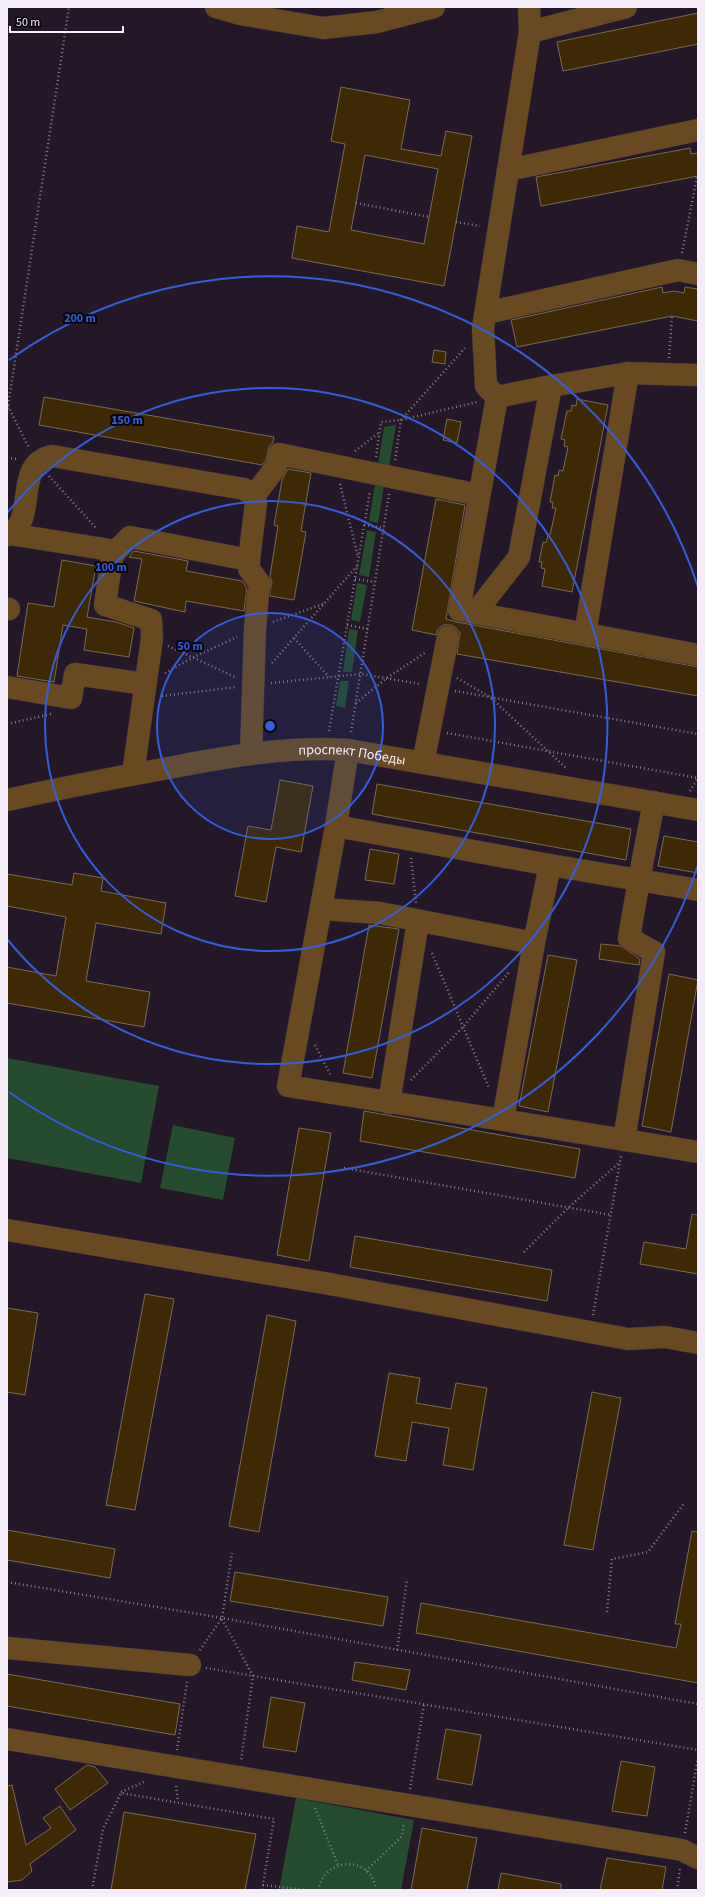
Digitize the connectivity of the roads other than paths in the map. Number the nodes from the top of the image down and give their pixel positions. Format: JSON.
{"nodes":[{"id":1,"x":216,"y":7,"type":"edge"},
{"id":2,"x":434,"y":7,"type":"edge"},
{"id":3,"x":530,"y":7,"type":"edge"},
{"id":4,"x":621,"y":8,"type":"edge"},
{"id":5,"x":530,"y":32,"type":"junction"},
{"id":6,"x":698,"y":130,"type":"edge"},
{"id":7,"x":508,"y":170,"type":"junction"},
{"id":8,"x":688,"y":272,"type":"edge"},
{"id":9,"x":484,"y":320,"type":"junction"},
{"id":10,"x":628,"y":373,"type":"junction"},
{"id":11,"x":698,"y":375,"type":"edge"},
{"id":12,"x":551,"y":386,"type":"junction"},
{"id":13,"x":497,"y":398,"type":"junction"},
{"id":14,"x":479,"y":495,"type":"junction"},
{"id":15,"x":254,"y":496,"type":"junction"},
{"id":16,"x":8,"y":534,"type":"edge"},
{"id":17,"x":116,"y":551,"type":"junction"},
{"id":18,"x":249,"y":560,"type":"junction"},
{"id":19,"x":458,"y":621,"type":"junction"},
{"id":20,"x":585,"y":634,"type":"junction"},
{"id":21,"x":698,"y":655,"type":"edge"},
{"id":22,"x":145,"y":684,"type":"junction"},
{"id":23,"x":7,"y":687,"type":"edge"},
{"id":24,"x":348,"y":750,"type":"junction"},
{"id":25,"x":251,"y":754,"type":"junction"},
{"id":26,"x":423,"y":763,"type":"junction"},
{"id":27,"x":133,"y":774,"type":"junction"},
{"id":28,"x":7,"y":800,"type":"edge"},
{"id":29,"x":654,"y":802,"type":"junction"},
{"id":30,"x":698,"y":810,"type":"edge"},
{"id":31,"x":336,"y":826,"type":"junction"},
{"id":32,"x":550,"y":865,"type":"junction"},
{"id":33,"x":639,"y":880,"type":"junction"},
{"id":34,"x":698,"y":890,"type":"edge"},
{"id":35,"x":321,"y":909,"type":"junction"},
{"id":36,"x":418,"y":921,"type":"junction"},
{"id":37,"x":534,"y":944,"type":"junction"},
{"id":38,"x":389,"y":1103,"type":"junction"},
{"id":39,"x":503,"y":1120,"type":"junction"},
{"id":40,"x":633,"y":1141,"type":"junction"},
{"id":41,"x":698,"y":1152,"type":"edge"},
{"id":42,"x":7,"y":1230,"type":"edge"},
{"id":43,"x":698,"y":1343,"type":"edge"},
{"id":44,"x":7,"y":1648,"type":"edge"},
{"id":45,"x":190,"y":1665,"type":"road end"},
{"id":46,"x":7,"y":1740,"type":"edge"},
{"id":47,"x":690,"y":1854,"type":"edge"}],
"edges":[{"from":1,"to":2,"type":"street"},
{"from":3,"to":5,"type":"street"},
{"from":4,"to":5,"type":"street"},
{"from":5,"to":7,"type":"street"},
{"from":6,"to":7,"type":"street"},
{"from":7,"to":9,"type":"street"},
{"from":8,"to":9,"type":"street"},
{"from":9,"to":13,"type":"street"},
{"from":10,"to":11,"type":"street"},
{"from":10,"to":12,"type":"street"},
{"from":10,"to":20,"type":"street"},
{"from":12,"to":13,"type":"street"},
{"from":12,"to":19,"type":"street"},
{"from":13,"to":14,"type":"street"},
{"from":14,"to":15,"type":"street"},
{"from":14,"to":19,"type":"street"},
{"from":15,"to":16,"type":"street"},
{"from":15,"to":18,"type":"street"},
{"from":16,"to":17,"type":"street"},
{"from":17,"to":18,"type":"street"},
{"from":17,"to":22,"type":"street"},
{"from":18,"to":25,"type":"street"},
{"from":19,"to":20,"type":"street"},
{"from":19,"to":26,"type":"street"},
{"from":20,"to":21,"type":"street"},
{"from":22,"to":23,"type":"street"},
{"from":22,"to":27,"type":"street"},
{"from":24,"to":25,"type":"street","name":"проспект Победы"},
{"from":24,"to":26,"type":"street","name":"проспект Победы"},
{"from":24,"to":31,"type":"street"},
{"from":25,"to":27,"type":"street","name":"проспект Победы"},
{"from":26,"to":29,"type":"street","name":"проспект Победы"},
{"from":27,"to":28,"type":"street","name":"проспект Победы"},
{"from":29,"to":30,"type":"street","name":"проспект Победы"},
{"from":29,"to":33,"type":"street"},
{"from":31,"to":32,"type":"street"},
{"from":31,"to":35,"type":"street"},
{"from":32,"to":33,"type":"street"},
{"from":32,"to":37,"type":"street"},
{"from":33,"to":34,"type":"street"},
{"from":33,"to":40,"type":"street"},
{"from":35,"to":36,"type":"street"},
{"from":35,"to":38,"type":"street"},
{"from":36,"to":37,"type":"street"},
{"from":36,"to":38,"type":"street"},
{"from":37,"to":39,"type":"street"},
{"from":38,"to":39,"type":"street"},
{"from":39,"to":40,"type":"street"},
{"from":40,"to":41,"type":"street"},
{"from":42,"to":43,"type":"street"},
{"from":44,"to":45,"type":"street"},
{"from":46,"to":47,"type":"street"}]}
